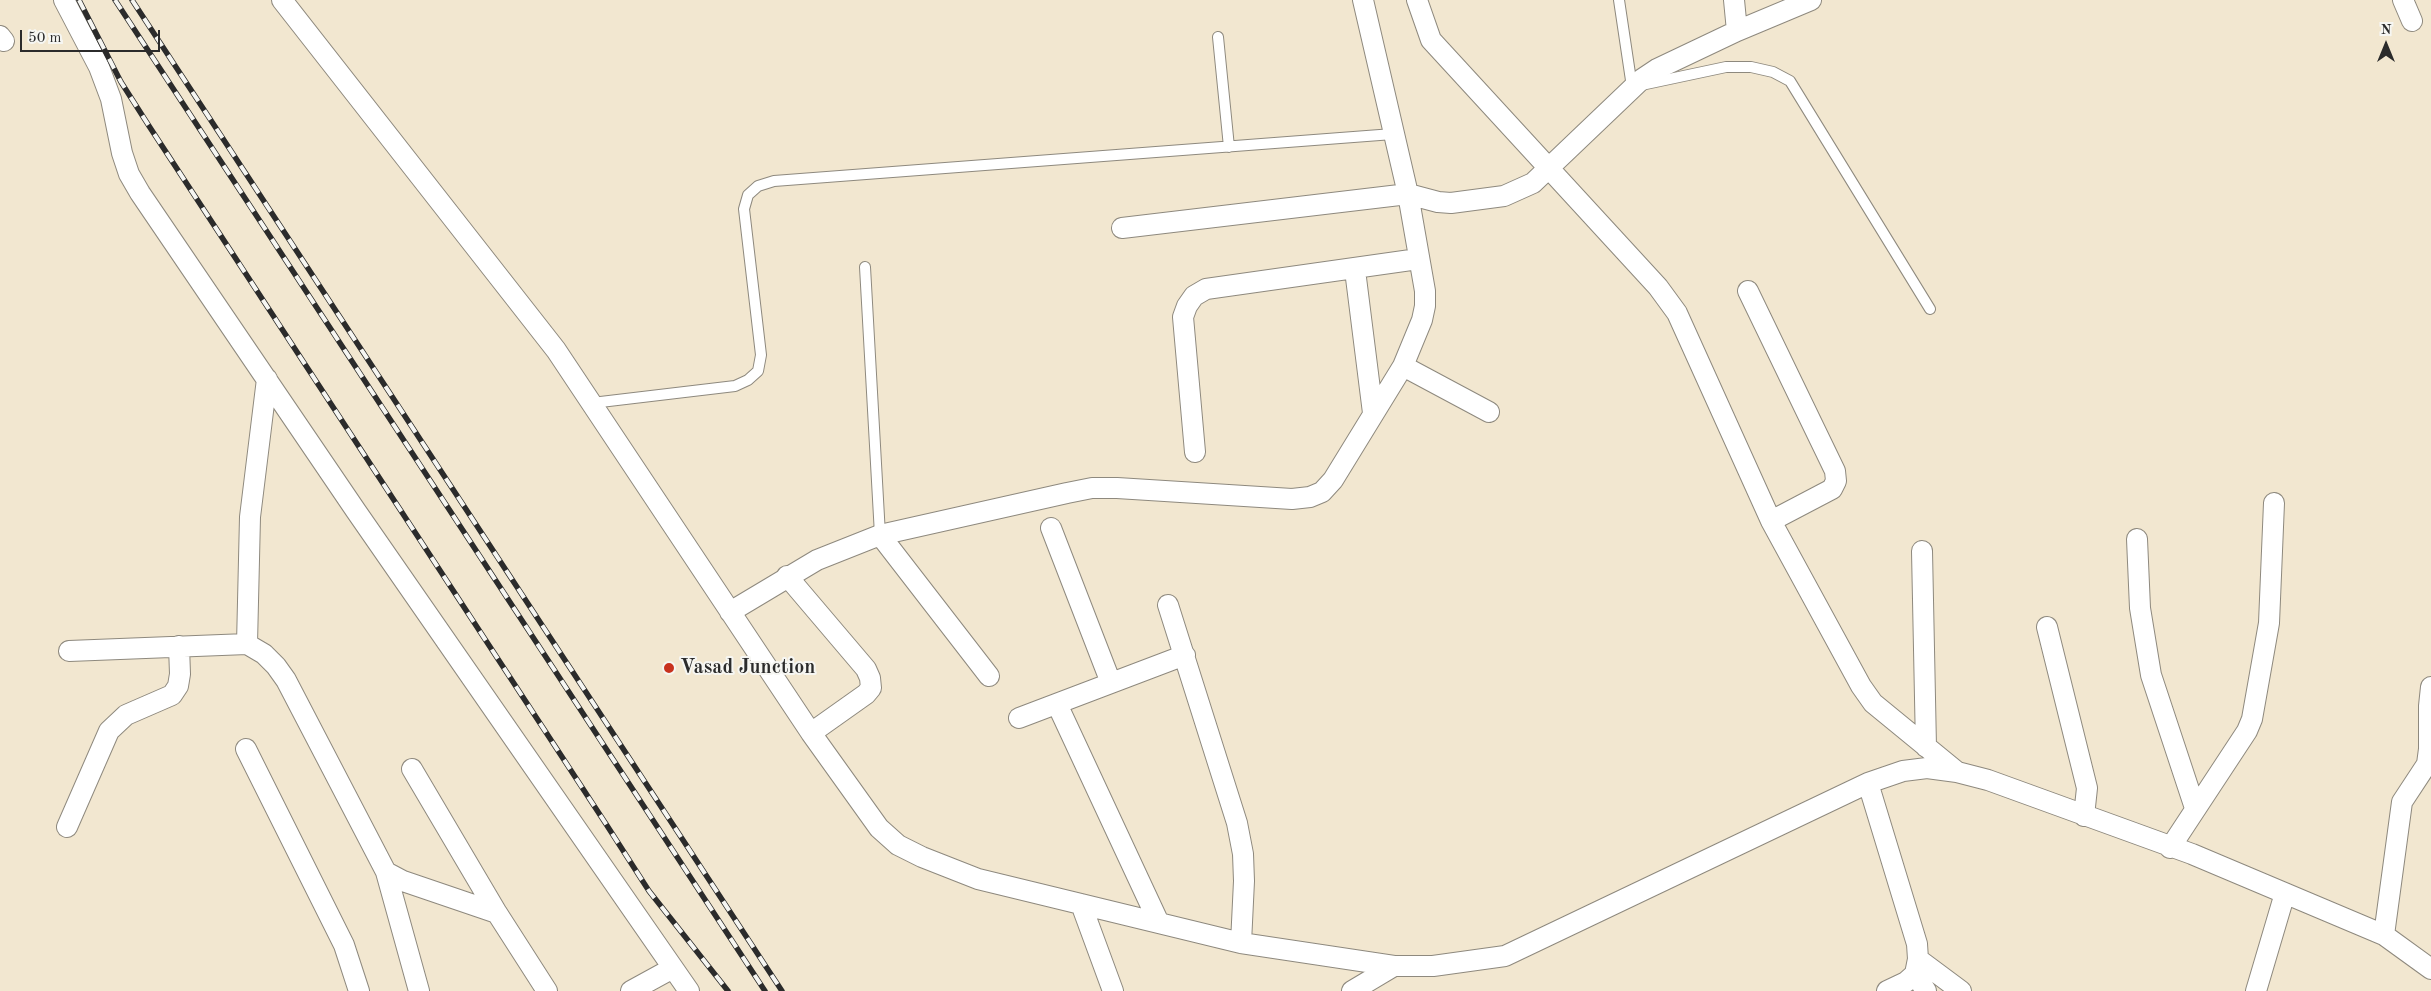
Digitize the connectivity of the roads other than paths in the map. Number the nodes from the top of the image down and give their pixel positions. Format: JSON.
{"nodes":[{"id":1,"x":64,"y":0,"type":"edge"},
{"id":2,"x":282,"y":0,"type":"edge"},
{"id":3,"x":1363,"y":0,"type":"edge"},
{"id":4,"x":1401,"y":0,"type":"edge"},
{"id":5,"x":1417,"y":0,"type":"edge"},
{"id":6,"x":1618,"y":0,"type":"edge"},
{"id":7,"x":1734,"y":0,"type":"edge"},
{"id":8,"x":1811,"y":0,"type":"edge"},
{"id":9,"x":2403,"y":0,"type":"edge"},
{"id":10,"x":2412,"y":21,"type":"dead end"},
{"id":11,"x":1737,"y":32,"type":"junction"},
{"id":12,"x":1218,"y":37,"type":"dead end"},
{"id":13,"x":1431,"y":40,"type":"junction"},
{"id":14,"x":1632,"y":87,"type":"junction"},
{"id":15,"x":1393,"y":134,"type":"junction"},
{"id":16,"x":1229,"y":147,"type":"junction"},
{"id":17,"x":1548,"y":167,"type":"junction"},
{"id":18,"x":1408,"y":194,"type":"junction"},
{"id":19,"x":1122,"y":228,"type":"dead end"},
{"id":20,"x":1418,"y":259,"type":"junction"},
{"id":21,"x":865,"y":267,"type":"dead end"},
{"id":22,"x":1355,"y":270,"type":"junction"},
{"id":23,"x":1748,"y":292,"type":"dead end"},
{"id":24,"x":1930,"y":309,"type":"dead end"},
{"id":25,"x":1403,"y":366,"type":"junction"},
{"id":26,"x":267,"y":380,"type":"junction"},
{"id":27,"x":592,"y":403,"type":"junction"},
{"id":28,"x":1489,"y":412,"type":"dead end"},
{"id":29,"x":1373,"y":413,"type":"junction"},
{"id":30,"x":1195,"y":452,"type":"dead end"},
{"id":31,"x":2274,"y":503,"type":"dead end"},
{"id":32,"x":1770,"y":521,"type":"junction"},
{"id":33,"x":1051,"y":528,"type":"dead end"},
{"id":34,"x":880,"y":535,"type":"junction"},
{"id":35,"x":2137,"y":539,"type":"dead end"},
{"id":36,"x":1922,"y":551,"type":"dead end"},
{"id":37,"x":787,"y":576,"type":"junction"},
{"id":38,"x":1168,"y":605,"type":"dead end"},
{"id":39,"x":730,"y":612,"type":"junction"},
{"id":40,"x":2047,"y":627,"type":"dead end"},
{"id":41,"x":247,"y":644,"type":"junction"},
{"id":42,"x":179,"y":646,"type":"junction"},
{"id":43,"x":69,"y":651,"type":"dead end"},
{"id":44,"x":1185,"y":655,"type":"junction"},
{"id":45,"x":989,"y":676,"type":"dead end"},
{"id":46,"x":1111,"y":683,"type":"junction"},
{"id":47,"x":2430,"y":700,"type":"edge"},
{"id":48,"x":1057,"y":704,"type":"junction"},
{"id":49,"x":1019,"y":718,"type":"dead end"},
{"id":50,"x":811,"y":733,"type":"junction"},
{"id":51,"x":1926,"y":747,"type":"junction"},
{"id":52,"x":246,"y":749,"type":"dead end"},
{"id":53,"x":412,"y":769,"type":"dead end"},
{"id":54,"x":1957,"y":772,"type":"junction"},
{"id":55,"x":1868,"y":783,"type":"junction"},
{"id":56,"x":2195,"y":808,"type":"junction"},
{"id":57,"x":2084,"y":816,"type":"junction"},
{"id":58,"x":67,"y":827,"type":"dead end"},
{"id":59,"x":2170,"y":848,"type":"junction"},
{"id":60,"x":386,"y":872,"type":"junction"},
{"id":61,"x":2285,"y":893,"type":"junction"},
{"id":62,"x":1081,"y":904,"type":"junction"},
{"id":63,"x":497,"y":913,"type":"junction"},
{"id":64,"x":1160,"y":923,"type":"junction"},
{"id":65,"x":2384,"y":935,"type":"junction"},
{"id":66,"x":1241,"y":943,"type":"junction"},
{"id":67,"x":1394,"y":966,"type":"junction"},
{"id":68,"x":1916,"y":966,"type":"junction"},
{"id":69,"x":673,"y":968,"type":"junction"},
{"id":70,"x":2431,"y":969,"type":"edge"},
{"id":71,"x":359,"y":991,"type":"edge"},
{"id":72,"x":419,"y":991,"type":"edge"},
{"id":73,"x":547,"y":991,"type":"edge"},
{"id":74,"x":631,"y":991,"type":"edge"},
{"id":75,"x":689,"y":991,"type":"edge"},
{"id":76,"x":1113,"y":991,"type":"edge"},
{"id":77,"x":1352,"y":991,"type":"edge"},
{"id":78,"x":1887,"y":991,"type":"edge"},
{"id":79,"x":1926,"y":991,"type":"edge"},
{"id":80,"x":1961,"y":991,"type":"edge"},
{"id":81,"x":2256,"y":991,"type":"edge"}],
"edges":[{"from":1,"to":26,"type":"street"},
{"from":2,"to":27,"type":"street"},
{"from":3,"to":15,"type":"street"},
{"from":4,"to":13,"type":"street"},
{"from":5,"to":13,"type":"street"},
{"from":6,"to":14,"type":"lane"},
{"from":7,"to":11,"type":"street"},
{"from":8,"to":11,"type":"street"},
{"from":9,"to":10,"type":"street"},
{"from":11,"to":14,"type":"street"},
{"from":12,"to":16,"type":"lane"},
{"from":13,"to":17,"type":"street"},
{"from":14,"to":17,"type":"street"},
{"from":14,"to":24,"type":"lane"},
{"from":15,"to":16,"type":"lane"},
{"from":15,"to":18,"type":"street"},
{"from":16,"to":27,"type":"lane"},
{"from":17,"to":18,"type":"street"},
{"from":17,"to":32,"type":"street"},
{"from":18,"to":19,"type":"street"},
{"from":18,"to":20,"type":"street"},
{"from":20,"to":22,"type":"street"},
{"from":20,"to":25,"type":"street"},
{"from":21,"to":34,"type":"lane"},
{"from":22,"to":29,"type":"street"},
{"from":22,"to":30,"type":"street"},
{"from":23,"to":32,"type":"street"},
{"from":25,"to":28,"type":"street"},
{"from":25,"to":29,"type":"street"},
{"from":26,"to":41,"type":"street"},
{"from":26,"to":69,"type":"street"},
{"from":27,"to":39,"type":"street"},
{"from":29,"to":34,"type":"street"},
{"from":31,"to":56,"type":"street"},
{"from":32,"to":51,"type":"street"},
{"from":33,"to":46,"type":"street"},
{"from":34,"to":37,"type":"street"},
{"from":34,"to":45,"type":"street"},
{"from":35,"to":56,"type":"street"},
{"from":36,"to":51,"type":"street"},
{"from":37,"to":39,"type":"street"},
{"from":37,"to":50,"type":"street"},
{"from":38,"to":44,"type":"street"},
{"from":39,"to":50,"type":"street"},
{"from":40,"to":57,"type":"street"},
{"from":41,"to":42,"type":"street"},
{"from":41,"to":60,"type":"street"},
{"from":42,"to":43,"type":"street"},
{"from":42,"to":58,"type":"street"},
{"from":44,"to":46,"type":"street"},
{"from":44,"to":66,"type":"street"},
{"from":46,"to":48,"type":"street"},
{"from":47,"to":65,"type":"street"},
{"from":48,"to":49,"type":"street"},
{"from":48,"to":64,"type":"street"},
{"from":50,"to":62,"type":"street"},
{"from":51,"to":54,"type":"street"},
{"from":52,"to":71,"type":"street"},
{"from":53,"to":63,"type":"street"},
{"from":54,"to":55,"type":"street"},
{"from":54,"to":57,"type":"street"},
{"from":55,"to":67,"type":"street"},
{"from":55,"to":68,"type":"street"},
{"from":56,"to":59,"type":"street"},
{"from":57,"to":59,"type":"street"},
{"from":59,"to":61,"type":"street"},
{"from":60,"to":63,"type":"street"},
{"from":60,"to":72,"type":"street"},
{"from":61,"to":65,"type":"street"},
{"from":61,"to":81,"type":"street"},
{"from":62,"to":64,"type":"street"},
{"from":62,"to":76,"type":"street"},
{"from":63,"to":73,"type":"street"},
{"from":64,"to":66,"type":"street"},
{"from":65,"to":70,"type":"street"},
{"from":66,"to":67,"type":"street"},
{"from":67,"to":77,"type":"street"},
{"from":68,"to":78,"type":"street"},
{"from":68,"to":79,"type":"street"},
{"from":68,"to":80,"type":"street"},
{"from":69,"to":74,"type":"street"},
{"from":69,"to":75,"type":"street"}]}
